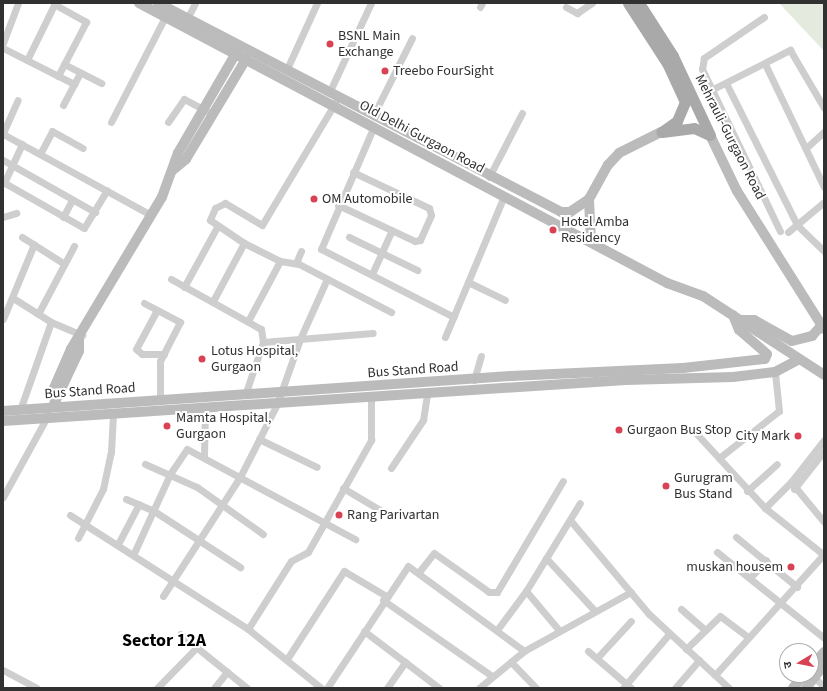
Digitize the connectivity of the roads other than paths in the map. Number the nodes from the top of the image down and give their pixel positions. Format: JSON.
{"nodes":[{"id":1,"x":18,"y":3,"type":"edge"},
{"id":2,"x":139,"y":3,"type":"edge"},
{"id":3,"x":158,"y":3,"type":"edge"},
{"id":4,"x":195,"y":3,"type":"edge"},
{"id":5,"x":317,"y":3,"type":"edge"},
{"id":6,"x":371,"y":3,"type":"edge"},
{"id":7,"x":592,"y":3,"type":"edge"},
{"id":8,"x":628,"y":3,"type":"edge"},
{"id":9,"x":639,"y":3,"type":"edge"},
{"id":10,"x":55,"y":4,"type":"edge"},
{"id":11,"x":566,"y":7,"type":"dead end"},
{"id":12,"x":165,"y":17,"type":"junction"},
{"id":13,"x":764,"y":17,"type":"dead end"},
{"id":14,"x":187,"y":19,"type":"junction"},
{"id":15,"x":412,"y":38,"type":"dead end"},
{"id":16,"x":3,"y":43,"type":"edge"},
{"id":17,"x":3,"y":48,"type":"edge"},
{"id":18,"x":236,"y":53,"type":"junction"},
{"id":19,"x":246,"y":59,"type":"junction"},
{"id":20,"x":27,"y":60,"type":"junction"},
{"id":21,"x":64,"y":64,"type":"junction"},
{"id":22,"x":765,"y":64,"type":"junction"},
{"id":23,"x":286,"y":71,"type":"junction"},
{"id":24,"x":80,"y":72,"type":"junction"},
{"id":25,"x":58,"y":76,"type":"junction"},
{"id":26,"x":101,"y":83,"type":"dead end"},
{"id":27,"x":726,"y":83,"type":"junction"},
{"id":28,"x":74,"y":84,"type":"junction"},
{"id":29,"x":711,"y":90,"type":"junction"},
{"id":30,"x":334,"y":99,"type":"junction"},
{"id":31,"x":18,"y":100,"type":"dead end"},
{"id":32,"x":63,"y":105,"type":"dead end"},
{"id":33,"x":824,"y":108,"type":"edge"},
{"id":34,"x":210,"y":112,"type":"junction"},
{"id":35,"x":522,"y":113,"type":"dead end"},
{"id":36,"x":374,"y":121,"type":"junction"},
{"id":37,"x":111,"y":122,"type":"dead end"},
{"id":38,"x":168,"y":122,"type":"dead end"},
{"id":39,"x":661,"y":132,"type":"junction"},
{"id":40,"x":3,"y":134,"type":"edge"},
{"id":41,"x":710,"y":135,"type":"junction"},
{"id":42,"x":822,"y":136,"type":"edge"},
{"id":43,"x":22,"y":144,"type":"junction"},
{"id":44,"x":83,"y":148,"type":"dead end"},
{"id":45,"x":806,"y":148,"type":"junction"},
{"id":46,"x":40,"y":154,"type":"junction"},
{"id":47,"x":3,"y":160,"type":"edge"},
{"id":48,"x":13,"y":165,"type":"junction"},
{"id":49,"x":353,"y":172,"type":"junction"},
{"id":50,"x":482,"y":177,"type":"junction"},
{"id":51,"x":4,"y":182,"type":"edge"},
{"id":52,"x":824,"y":187,"type":"edge"},
{"id":53,"x":107,"y":190,"type":"junction"},
{"id":54,"x":504,"y":196,"type":"junction"},
{"id":55,"x":589,"y":199,"type":"junction"},
{"id":56,"x":72,"y":200,"type":"junction"},
{"id":57,"x":824,"y":203,"type":"edge"},
{"id":58,"x":338,"y":205,"type":"junction"},
{"id":59,"x":95,"y":212,"type":"junction"},
{"id":60,"x":16,"y":213,"type":"dead end"},
{"id":61,"x":151,"y":215,"type":"junction"},
{"id":62,"x":3,"y":217,"type":"edge"},
{"id":63,"x":62,"y":217,"type":"junction"},
{"id":64,"x":797,"y":225,"type":"junction"},
{"id":65,"x":217,"y":227,"type":"junction"},
{"id":66,"x":392,"y":230,"type":"junction"},
{"id":67,"x":349,"y":237,"type":"dead end"},
{"id":68,"x":22,"y":238,"type":"dead end"},
{"id":69,"x":591,"y":242,"type":"junction"},
{"id":70,"x":244,"y":243,"type":"junction"},
{"id":71,"x":34,"y":244,"type":"junction"},
{"id":72,"x":74,"y":246,"type":"dead end"},
{"id":73,"x":301,"y":251,"type":"dead end"},
{"id":74,"x":824,"y":251,"type":"edge"},
{"id":75,"x":382,"y":252,"type":"junction"},
{"id":76,"x":280,"y":261,"type":"junction"},
{"id":77,"x":63,"y":263,"type":"junction"},
{"id":78,"x":296,"y":264,"type":"junction"},
{"id":79,"x":417,"y":270,"type":"dead end"},
{"id":80,"x":372,"y":274,"type":"junction"},
{"id":81,"x":171,"y":279,"type":"dead end"},
{"id":82,"x":327,"y":279,"type":"junction"},
{"id":83,"x":468,"y":282,"type":"junction"},
{"id":84,"x":184,"y":287,"type":"junction"},
{"id":85,"x":13,"y":298,"type":"junction"},
{"id":86,"x":505,"y":300,"type":"dead end"},
{"id":87,"x":213,"y":301,"type":"junction"},
{"id":88,"x":144,"y":303,"type":"dead end"},
{"id":89,"x":157,"y":310,"type":"junction"},
{"id":90,"x":391,"y":312,"type":"dead end"},
{"id":91,"x":38,"y":314,"type":"junction"},
{"id":92,"x":454,"y":317,"type":"junction"},
{"id":93,"x":737,"y":317,"type":"junction"},
{"id":94,"x":3,"y":319,"type":"edge"},
{"id":95,"x":248,"y":321,"type":"junction"},
{"id":96,"x":51,"y":322,"type":"junction"},
{"id":97,"x":823,"y":326,"type":"edge"},
{"id":98,"x":373,"y":333,"type":"dead end"},
{"id":99,"x":445,"y":337,"type":"dead end"},
{"id":100,"x":80,"y":338,"type":"junction"},
{"id":101,"x":300,"y":340,"type":"junction"},
{"id":102,"x":263,"y":342,"type":"junction"},
{"id":103,"x":164,"y":354,"type":"junction"},
{"id":104,"x":481,"y":356,"type":"dead end"},
{"id":105,"x":798,"y":360,"type":"junction"},
{"id":106,"x":775,"y":372,"type":"junction"},
{"id":107,"x":824,"y":375,"type":"edge"},
{"id":108,"x":511,"y":376,"type":"junction"},
{"id":109,"x":474,"y":380,"type":"junction"},
{"id":110,"x":510,"y":388,"type":"junction"},
{"id":111,"x":280,"y":393,"type":"junction"},
{"id":112,"x":245,"y":395,"type":"junction"},
{"id":113,"x":427,"y":395,"type":"junction"},
{"id":114,"x":371,"y":398,"type":"junction"},
{"id":115,"x":160,"y":401,"type":"junction"},
{"id":116,"x":53,"y":404,"type":"junction"},
{"id":117,"x":277,"y":404,"type":"junction"},
{"id":118,"x":205,"y":408,"type":"junction"},
{"id":119,"x":3,"y":410,"type":"edge"},
{"id":120,"x":20,"y":410,"type":"junction"},
{"id":121,"x":113,"y":415,"type":"junction"},
{"id":122,"x":47,"y":418,"type":"junction"},
{"id":123,"x":3,"y":421,"type":"edge"},
{"id":124,"x":694,"y":431,"type":"dead end"},
{"id":125,"x":259,"y":439,"type":"junction"},
{"id":126,"x":824,"y":440,"type":"edge"},
{"id":127,"x":824,"y":450,"type":"edge"},
{"id":128,"x":204,"y":456,"type":"junction"},
{"id":129,"x":719,"y":458,"type":"junction"},
{"id":130,"x":145,"y":464,"type":"dead end"},
{"id":131,"x":777,"y":464,"type":"dead end"},
{"id":132,"x":317,"y":467,"type":"dead end"},
{"id":133,"x":391,"y":468,"type":"dead end"},
{"id":134,"x":170,"y":474,"type":"junction"},
{"id":135,"x":240,"y":477,"type":"junction"},
{"id":136,"x":792,"y":480,"type":"junction"},
{"id":137,"x":563,"y":481,"type":"dead end"},
{"id":138,"x":343,"y":488,"type":"junction"},
{"id":139,"x":794,"y":489,"type":"junction"},
{"id":140,"x":747,"y":491,"type":"junction"},
{"id":141,"x":3,"y":497,"type":"edge"},
{"id":142,"x":126,"y":499,"type":"dead end"},
{"id":143,"x":580,"y":503,"type":"dead end"},
{"id":144,"x":139,"y":504,"type":"junction"},
{"id":145,"x":222,"y":505,"type":"junction"},
{"id":146,"x":765,"y":508,"type":"junction"},
{"id":147,"x":380,"y":510,"type":"dead end"},
{"id":148,"x":154,"y":511,"type":"junction"},
{"id":149,"x":70,"y":515,"type":"dead end"},
{"id":150,"x":570,"y":520,"type":"junction"},
{"id":151,"x":824,"y":522,"type":"edge"},
{"id":152,"x":86,"y":524,"type":"junction"},
{"id":153,"x":323,"y":524,"type":"junction"},
{"id":154,"x":263,"y":534,"type":"dead end"},
{"id":155,"x":736,"y":536,"type":"dead end"},
{"id":156,"x":78,"y":538,"type":"dead end"},
{"id":157,"x":355,"y":539,"type":"dead end"},
{"id":158,"x":201,"y":540,"type":"junction"},
{"id":159,"x":118,"y":544,"type":"junction"},
{"id":160,"x":717,"y":552,"type":"dead end"},
{"id":161,"x":134,"y":553,"type":"junction"},
{"id":162,"x":824,"y":554,"type":"edge"},
{"id":163,"x":546,"y":558,"type":"junction"},
{"id":164,"x":766,"y":560,"type":"junction"},
{"id":165,"x":240,"y":567,"type":"dead end"},
{"id":166,"x":419,"y":572,"type":"junction"},
{"id":167,"x":750,"y":578,"type":"junction"},
{"id":168,"x":175,"y":580,"type":"junction"},
{"id":169,"x":797,"y":587,"type":"junction"},
{"id":170,"x":526,"y":591,"type":"junction"},
{"id":171,"x":631,"y":592,"type":"junction"},
{"id":172,"x":163,"y":596,"type":"dead end"},
{"id":173,"x":385,"y":598,"type":"junction"},
{"id":174,"x":782,"y":603,"type":"junction"},
{"id":175,"x":680,"y":609,"type":"dead end"},
{"id":176,"x":594,"y":610,"type":"junction"},
{"id":177,"x":631,"y":621,"type":"dead end"},
{"id":178,"x":248,"y":629,"type":"junction"},
{"id":179,"x":558,"y":629,"type":"junction"},
{"id":180,"x":497,"y":630,"type":"junction"},
{"id":181,"x":705,"y":630,"type":"junction"},
{"id":182,"x":364,"y":631,"type":"junction"},
{"id":183,"x":180,"y":634,"type":"dead end"},
{"id":184,"x":669,"y":634,"type":"junction"},
{"id":185,"x":748,"y":637,"type":"junction"},
{"id":186,"x":824,"y":638,"type":"edge"},
{"id":187,"x":196,"y":648,"type":"junction"},
{"id":188,"x":686,"y":649,"type":"junction"},
{"id":189,"x":524,"y":651,"type":"junction"},
{"id":190,"x":588,"y":651,"type":"dead end"},
{"id":191,"x":597,"y":658,"type":"junction"},
{"id":192,"x":287,"y":659,"type":"junction"},
{"id":193,"x":699,"y":660,"type":"junction"},
{"id":194,"x":405,"y":662,"type":"junction"},
{"id":195,"x":511,"y":662,"type":"junction"},
{"id":196,"x":3,"y":670,"type":"edge"},
{"id":197,"x":226,"y":672,"type":"junction"},
{"id":198,"x":715,"y":675,"type":"junction"},
{"id":199,"x":492,"y":676,"type":"junction"},
{"id":200,"x":530,"y":686,"type":"edge"},
{"id":201,"x":627,"y":687,"type":"edge"},
{"id":202,"x":36,"y":688,"type":"edge"},
{"id":203,"x":157,"y":688,"type":"edge"},
{"id":204,"x":214,"y":688,"type":"edge"},
{"id":205,"x":247,"y":688,"type":"edge"},
{"id":206,"x":321,"y":688,"type":"edge"},
{"id":207,"x":327,"y":688,"type":"edge"},
{"id":208,"x":387,"y":688,"type":"edge"},
{"id":209,"x":439,"y":688,"type":"edge"},
{"id":210,"x":479,"y":688,"type":"edge"},
{"id":211,"x":675,"y":688,"type":"edge"},
{"id":212,"x":729,"y":688,"type":"edge"}],
"edges":[{"from":1,"to":16,"type":"street"},
{"from":2,"to":12,"type":"street","name":"Old Delhi Gurgaon Road"},
{"from":3,"to":14,"type":"street","name":"Old Delhi Gurgaon Road"},
{"from":4,"to":14,"type":"street"},
{"from":5,"to":23,"type":"street"},
{"from":6,"to":30,"type":"street"},
{"from":7,"to":11,"type":"street"},
{"from":8,"to":39,"type":"main road","name":"Mehrauli-Gurgaon Road"},
{"from":9,"to":41,"type":"main road","name":"Mehrauli-Gurgaon Road"},
{"from":10,"to":20,"type":"street"},
{"from":10,"to":21,"type":"street"},
{"from":12,"to":18,"type":"street","name":"Old Delhi Gurgaon Road"},
{"from":12,"to":37,"type":"street"},
{"from":13,"to":29,"type":"street"},
{"from":14,"to":23,"type":"street","name":"Old Delhi Gurgaon Road"},
{"from":15,"to":36,"type":"street"},
{"from":17,"to":20,"type":"street"},
{"from":18,"to":19,"type":"street","name":"Old Delhi Gurgaon Road"},
{"from":18,"to":34,"type":"street"},
{"from":19,"to":30,"type":"street","name":"Old Delhi Gurgaon Road"},
{"from":19,"to":34,"type":"street"},
{"from":20,"to":25,"type":"street"},
{"from":21,"to":24,"type":"street"},
{"from":21,"to":25,"type":"street"},
{"from":22,"to":27,"type":"street"},
{"from":22,"to":33,"type":"street"},
{"from":22,"to":45,"type":"street"},
{"from":23,"to":30,"type":"street","name":"Old Delhi Gurgaon Road"},
{"from":24,"to":26,"type":"street"},
{"from":24,"to":28,"type":"street"},
{"from":25,"to":28,"type":"street"},
{"from":27,"to":29,"type":"street"},
{"from":27,"to":64,"type":"street"},
{"from":28,"to":32,"type":"street"},
{"from":29,"to":64,"type":"street"},
{"from":30,"to":36,"type":"street","name":"Old Delhi Gurgaon Road"},
{"from":30,"to":65,"type":"street"},
{"from":31,"to":40,"type":"street"},
{"from":34,"to":38,"type":"street"},
{"from":34,"to":61,"type":"street"},
{"from":35,"to":50,"type":"street"},
{"from":36,"to":49,"type":"street"},
{"from":36,"to":50,"type":"street","name":"Old Delhi Gurgaon Road"},
{"from":39,"to":41,"type":"main road"},
{"from":39,"to":55,"type":"street"},
{"from":40,"to":43,"type":"street"},
{"from":41,"to":97,"type":"street","name":"Mehrauli-Gurgaon Road"},
{"from":42,"to":45,"type":"street"},
{"from":43,"to":46,"type":"street"},
{"from":43,"to":48,"type":"street"},
{"from":44,"to":46,"type":"street"},
{"from":45,"to":52,"type":"street"},
{"from":46,"to":53,"type":"street"},
{"from":47,"to":48,"type":"street"},
{"from":48,"to":51,"type":"street"},
{"from":48,"to":56,"type":"street"},
{"from":49,"to":58,"type":"street"},
{"from":49,"to":66,"type":"street"},
{"from":50,"to":54,"type":"street","name":"Old Delhi Gurgaon Road"},
{"from":50,"to":55,"type":"street","name":"Old Delhi Gurgaon Road"},
{"from":51,"to":63,"type":"street"},
{"from":53,"to":59,"type":"street"},
{"from":53,"to":61,"type":"street"},
{"from":54,"to":69,"type":"street","name":"Old Delhi Gurgaon Road"},
{"from":54,"to":83,"type":"street"},
{"from":55,"to":69,"type":"street"},
{"from":56,"to":59,"type":"street"},
{"from":56,"to":63,"type":"street"},
{"from":57,"to":64,"type":"street"},
{"from":58,"to":66,"type":"street"},
{"from":58,"to":80,"type":"street"},
{"from":59,"to":63,"type":"street"},
{"from":60,"to":62,"type":"street"},
{"from":61,"to":100,"type":"street"},
{"from":64,"to":74,"type":"street"},
{"from":65,"to":70,"type":"street"},
{"from":65,"to":84,"type":"street"},
{"from":66,"to":75,"type":"street"},
{"from":67,"to":75,"type":"street"},
{"from":68,"to":71,"type":"street"},
{"from":69,"to":93,"type":"street","name":"Old Delhi Gurgaon Road"},
{"from":70,"to":76,"type":"street"},
{"from":70,"to":87,"type":"street"},
{"from":71,"to":77,"type":"street"},
{"from":71,"to":85,"type":"street"},
{"from":72,"to":77,"type":"street"},
{"from":73,"to":78,"type":"street"},
{"from":75,"to":79,"type":"street"},
{"from":75,"to":80,"type":"street"},
{"from":76,"to":78,"type":"street"},
{"from":76,"to":95,"type":"street"},
{"from":77,"to":91,"type":"street"},
{"from":78,"to":82,"type":"street"},
{"from":80,"to":92,"type":"street"},
{"from":81,"to":84,"type":"street"},
{"from":82,"to":90,"type":"street"},
{"from":82,"to":101,"type":"street"},
{"from":83,"to":86,"type":"street"},
{"from":83,"to":92,"type":"street"},
{"from":84,"to":87,"type":"street"},
{"from":85,"to":91,"type":"street"},
{"from":85,"to":94,"type":"street"},
{"from":87,"to":95,"type":"street"},
{"from":88,"to":89,"type":"street"},
{"from":89,"to":103,"type":"street"},
{"from":89,"to":103,"type":"street"},
{"from":91,"to":96,"type":"street"},
{"from":92,"to":99,"type":"street"},
{"from":93,"to":97,"type":"street"},
{"from":93,"to":105,"type":"street","name":"Old Delhi Gurgaon Road"},
{"from":93,"to":108,"type":"street","name":"Bus Stand Road"},
{"from":95,"to":102,"type":"street"},
{"from":96,"to":100,"type":"street"},
{"from":96,"to":120,"type":"street"},
{"from":98,"to":101,"type":"street"},
{"from":100,"to":116,"type":"street"},
{"from":101,"to":102,"type":"street"},
{"from":101,"to":111,"type":"street"},
{"from":102,"to":112,"type":"street"},
{"from":103,"to":115,"type":"street"},
{"from":104,"to":109,"type":"street"},
{"from":105,"to":106,"type":"street","name":"Bus Stand Road"},
{"from":105,"to":107,"type":"street","name":"Old Delhi Gurgaon Road"},
{"from":106,"to":110,"type":"street","name":"Bus Stand Road"},
{"from":106,"to":129,"type":"street"},
{"from":108,"to":109,"type":"street","name":"Bus Stand Road"},
{"from":108,"to":110,"type":"street"},
{"from":109,"to":111,"type":"street","name":"Bus Stand Road"},
{"from":110,"to":113,"type":"street","name":"Bus Stand Road"},
{"from":111,"to":112,"type":"street","name":"Bus Stand Road"},
{"from":111,"to":117,"type":"street"},
{"from":112,"to":115,"type":"street","name":"Bus Stand Road"},
{"from":113,"to":114,"type":"street","name":"Bus Stand Road"},
{"from":113,"to":133,"type":"street"},
{"from":114,"to":117,"type":"street","name":"Bus Stand Road"},
{"from":114,"to":138,"type":"street"},
{"from":115,"to":116,"type":"street","name":"Bus Stand Road"},
{"from":116,"to":120,"type":"street","name":"Bus Stand Road"},
{"from":116,"to":122,"type":"street"},
{"from":117,"to":118,"type":"street","name":"Bus Stand Road"},
{"from":117,"to":125,"type":"street"},
{"from":118,"to":121,"type":"street","name":"Bus Stand Road"},
{"from":118,"to":128,"type":"street"},
{"from":119,"to":120,"type":"street","name":"Bus Stand Road"},
{"from":121,"to":122,"type":"street","name":"Bus Stand Road"},
{"from":121,"to":152,"type":"street"},
{"from":122,"to":123,"type":"street","name":"Bus Stand Road"},
{"from":122,"to":141,"type":"street"},
{"from":124,"to":129,"type":"street"},
{"from":125,"to":132,"type":"street"},
{"from":125,"to":135,"type":"street"},
{"from":126,"to":136,"type":"street"},
{"from":127,"to":139,"type":"street"},
{"from":128,"to":134,"type":"street"},
{"from":128,"to":135,"type":"street"},
{"from":129,"to":140,"type":"street"},
{"from":130,"to":134,"type":"street"},
{"from":131,"to":140,"type":"street"},
{"from":134,"to":145,"type":"street"},
{"from":134,"to":148,"type":"street"},
{"from":135,"to":145,"type":"street"},
{"from":135,"to":153,"type":"street"},
{"from":136,"to":139,"type":"street"},
{"from":136,"to":146,"type":"street"},
{"from":137,"to":166,"type":"street"},
{"from":138,"to":147,"type":"street"},
{"from":138,"to":153,"type":"street"},
{"from":139,"to":151,"type":"street"},
{"from":140,"to":146,"type":"street"},
{"from":142,"to":144,"type":"street"},
{"from":143,"to":150,"type":"street"},
{"from":144,"to":148,"type":"street"},
{"from":144,"to":159,"type":"street"},
{"from":145,"to":154,"type":"street"},
{"from":145,"to":158,"type":"street"},
{"from":146,"to":162,"type":"street"},
{"from":148,"to":158,"type":"street"},
{"from":148,"to":161,"type":"street"},
{"from":149,"to":152,"type":"street"},
{"from":150,"to":163,"type":"street"},
{"from":150,"to":171,"type":"street"},
{"from":152,"to":156,"type":"street"},
{"from":152,"to":159,"type":"street"},
{"from":153,"to":157,"type":"street"},
{"from":153,"to":178,"type":"street"},
{"from":155,"to":164,"type":"street"},
{"from":158,"to":165,"type":"street"},
{"from":158,"to":168,"type":"street"},
{"from":159,"to":161,"type":"street"},
{"from":160,"to":167,"type":"street"},
{"from":161,"to":168,"type":"street"},
{"from":162,"to":169,"type":"street"},
{"from":163,"to":170,"type":"street"},
{"from":163,"to":176,"type":"street"},
{"from":164,"to":167,"type":"street"},
{"from":164,"to":169,"type":"street"},
{"from":166,"to":173,"type":"street"},
{"from":166,"to":180,"type":"street"},
{"from":167,"to":174,"type":"street"},
{"from":168,"to":172,"type":"street"},
{"from":168,"to":178,"type":"street"},
{"from":169,"to":174,"type":"street"},
{"from":170,"to":179,"type":"street"},
{"from":170,"to":180,"type":"street"},
{"from":171,"to":176,"type":"street"},
{"from":171,"to":184,"type":"street"},
{"from":173,"to":182,"type":"street"},
{"from":173,"to":192,"type":"street"},
{"from":173,"to":199,"type":"street"},
{"from":174,"to":185,"type":"street"},
{"from":174,"to":186,"type":"street"},
{"from":175,"to":181,"type":"street"},
{"from":176,"to":179,"type":"street"},
{"from":177,"to":191,"type":"street"},
{"from":178,"to":192,"type":"street"},
{"from":179,"to":189,"type":"street"},
{"from":180,"to":189,"type":"street"},
{"from":181,"to":185,"type":"street"},
{"from":181,"to":188,"type":"street"},
{"from":182,"to":194,"type":"street"},
{"from":182,"to":207,"type":"street"},
{"from":183,"to":187,"type":"street"},
{"from":184,"to":188,"type":"street"},
{"from":184,"to":201,"type":"street"},
{"from":185,"to":198,"type":"street"},
{"from":187,"to":197,"type":"street"},
{"from":187,"to":203,"type":"street"},
{"from":188,"to":193,"type":"street"},
{"from":189,"to":195,"type":"street"},
{"from":190,"to":191,"type":"street"},
{"from":191,"to":201,"type":"street"},
{"from":192,"to":206,"type":"street"},
{"from":193,"to":198,"type":"street"},
{"from":193,"to":211,"type":"street"},
{"from":194,"to":208,"type":"street"},
{"from":194,"to":209,"type":"street"},
{"from":195,"to":199,"type":"street"},
{"from":195,"to":200,"type":"street"},
{"from":196,"to":202,"type":"street"},
{"from":197,"to":204,"type":"street"},
{"from":197,"to":205,"type":"street"},
{"from":198,"to":212,"type":"street"},
{"from":199,"to":210,"type":"street"}]}
